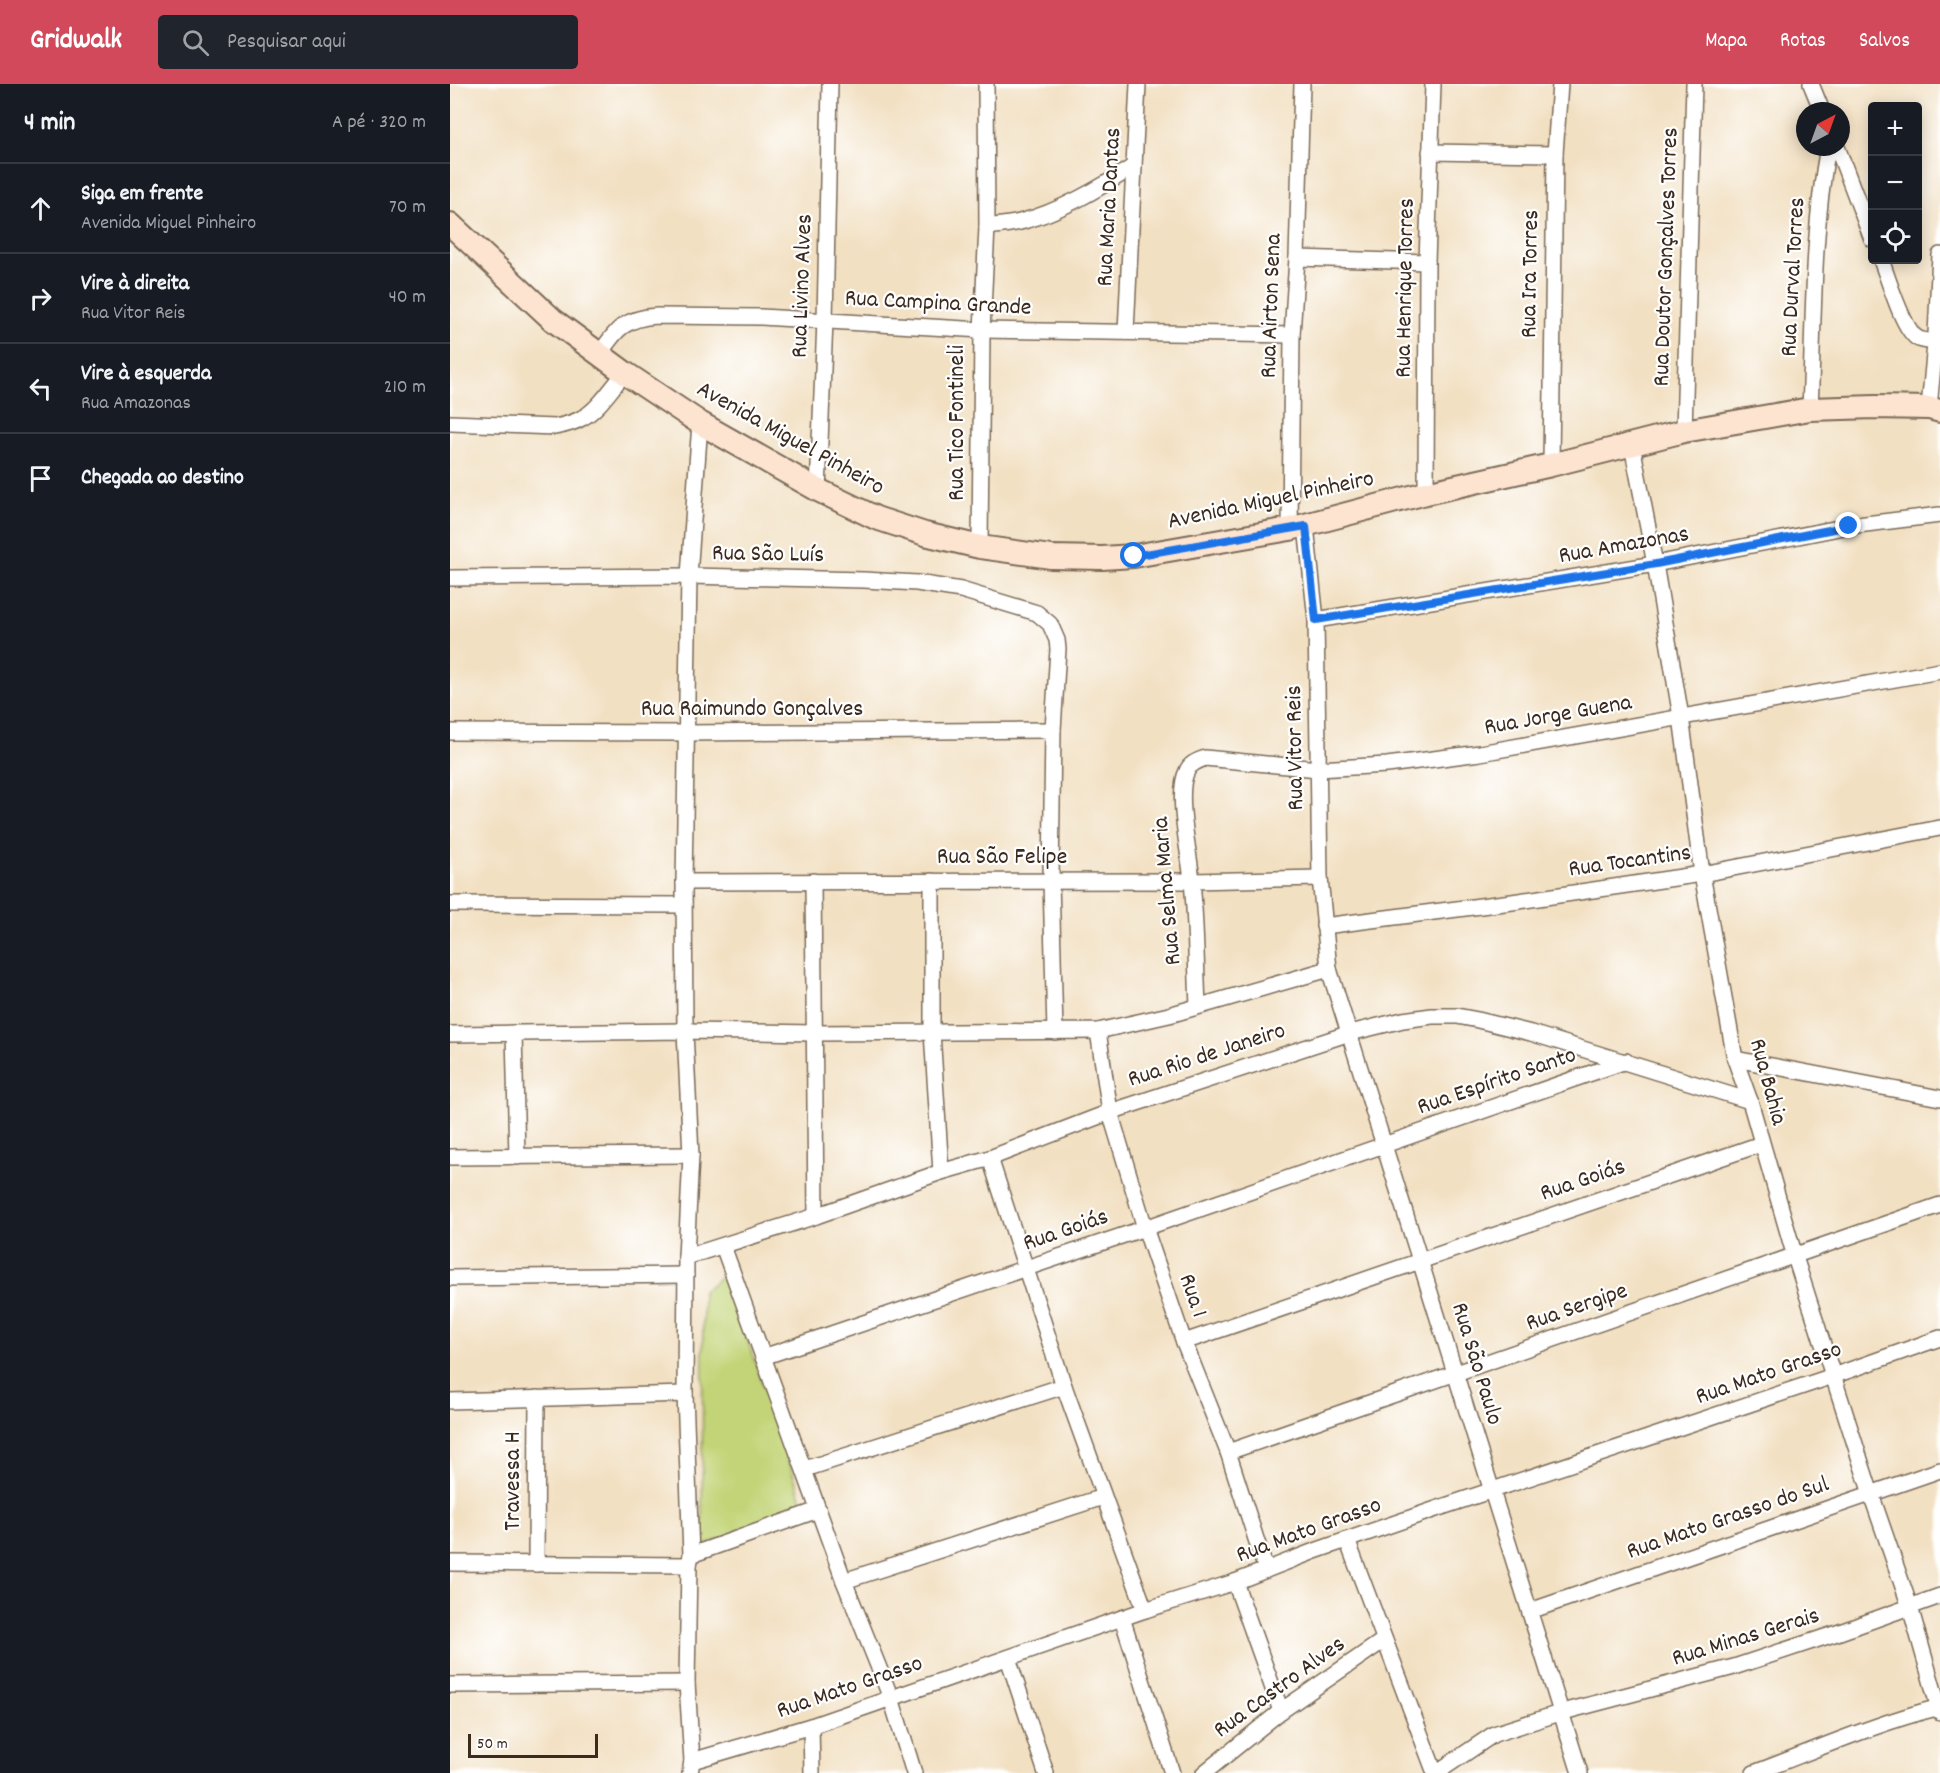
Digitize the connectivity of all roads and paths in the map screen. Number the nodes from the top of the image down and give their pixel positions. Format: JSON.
{"nodes":[{"id":1,"x":830,"y":84,"type":"edge"},
{"id":2,"x":986,"y":84,"type":"edge"},
{"id":3,"x":1138,"y":84,"type":"edge"},
{"id":4,"x":1302,"y":84,"type":"edge"},
{"id":5,"x":1433,"y":84,"type":"edge"},
{"id":6,"x":1560,"y":84,"type":"edge"},
{"id":7,"x":1694,"y":84,"type":"edge"},
{"id":8,"x":1811,"y":84,"type":"edge"},
{"id":9,"x":1818,"y":102,"type":"edge"},
{"id":10,"x":1430,"y":152,"type":"junction"},
{"id":11,"x":1555,"y":154,"type":"junction"},
{"id":12,"x":1826,"y":156,"type":"edge"},
{"id":13,"x":1840,"y":156,"type":"edge"},
{"id":14,"x":1134,"y":166,"type":"junction"},
{"id":15,"x":450,"y":224,"type":"edge"},
{"id":16,"x":987,"y":227,"type":"junction"},
{"id":17,"x":1868,"y":228,"type":"edge"},
{"id":18,"x":1940,"y":255,"type":"edge"},
{"id":19,"x":1297,"y":258,"type":"junction"},
{"id":20,"x":1427,"y":262,"type":"junction"},
{"id":21,"x":1882,"y":264,"type":"edge"},
{"id":22,"x":825,"y":321,"type":"junction"},
{"id":23,"x":982,"y":330,"type":"junction"},
{"id":24,"x":1126,"y":332,"type":"junction"},
{"id":25,"x":1292,"y":335,"type":"junction"},
{"id":26,"x":1937,"y":336,"type":"edge"},
{"id":27,"x":599,"y":355,"type":"junction"},
{"id":28,"x":625,"y":373,"type":"junction"},
{"id":29,"x":1810,"y":409,"type":"junction"},
{"id":30,"x":1934,"y":410,"type":"edge"},
{"id":31,"x":450,"y":423,"type":"edge"},
{"id":32,"x":700,"y":423,"type":"junction"},
{"id":33,"x":1684,"y":431,"type":"junction"},
{"id":34,"x":1632,"y":445,"type":"junction"},
{"id":35,"x":1551,"y":465,"type":"junction"},
{"id":36,"x":818,"y":490,"type":"junction"},
{"id":37,"x":1426,"y":493,"type":"junction"},
{"id":38,"x":1940,"y":515,"type":"edge"},
{"id":39,"x":1298,"y":527,"type":"junction"},
{"id":40,"x":980,"y":547,"type":"junction"},
{"id":41,"x":1656,"y":564,"type":"junction"},
{"id":42,"x":688,"y":576,"type":"junction"},
{"id":43,"x":450,"y":578,"type":"edge"},
{"id":44,"x":1316,"y":620,"type":"junction"},
{"id":45,"x":1940,"y":671,"type":"edge"},
{"id":46,"x":1681,"y":717,"type":"junction"},
{"id":47,"x":1053,"y":730,"type":"junction"},
{"id":48,"x":450,"y":732,"type":"edge"},
{"id":49,"x":686,"y":733,"type":"junction"},
{"id":50,"x":1318,"y":769,"type":"junction"},
{"id":51,"x":1186,"y":772,"type":"joint"},
{"id":52,"x":1940,"y":828,"type":"edge"},
{"id":53,"x":1702,"y":874,"type":"junction"},
{"id":54,"x":1320,"y":878,"type":"junction"},
{"id":55,"x":1051,"y":880,"type":"junction"},
{"id":56,"x":813,"y":881,"type":"junction"},
{"id":57,"x":932,"y":881,"type":"junction"},
{"id":58,"x":1192,"y":881,"type":"junction"},
{"id":59,"x":684,"y":882,"type":"junction"},
{"id":60,"x":450,"y":904,"type":"edge"},
{"id":61,"x":684,"y":905,"type":"junction"},
{"id":62,"x":1324,"y":926,"type":"junction"},
{"id":63,"x":1329,"y":969,"type":"junction"},
{"id":64,"x":1198,"y":1006,"type":"junction"},
{"id":65,"x":686,"y":1031,"type":"junction"},
{"id":66,"x":1098,"y":1031,"type":"junction"},
{"id":67,"x":932,"y":1032,"type":"junction"},
{"id":68,"x":1055,"y":1032,"type":"junction"},
{"id":69,"x":514,"y":1033,"type":"junction"},
{"id":70,"x":814,"y":1033,"type":"junction"},
{"id":71,"x":1350,"y":1033,"type":"junction"},
{"id":72,"x":450,"y":1034,"type":"edge"},
{"id":73,"x":1736,"y":1059,"type":"junction"},
{"id":74,"x":1626,"y":1061,"type":"junction"},
{"id":75,"x":1940,"y":1098,"type":"edge"},
{"id":76,"x":1750,"y":1101,"type":"junction"},
{"id":77,"x":1110,"y":1112,"type":"junction"},
{"id":78,"x":1383,"y":1144,"type":"junction"},
{"id":79,"x":1761,"y":1144,"type":"junction"},
{"id":80,"x":691,"y":1155,"type":"junction"},
{"id":81,"x":450,"y":1157,"type":"edge"},
{"id":82,"x":517,"y":1157,"type":"junction"},
{"id":83,"x":990,"y":1158,"type":"junction"},
{"id":84,"x":941,"y":1172,"type":"junction"},
{"id":85,"x":1940,"y":1205,"type":"edge"},
{"id":86,"x":816,"y":1216,"type":"junction"},
{"id":87,"x":1145,"y":1228,"type":"junction"},
{"id":88,"x":723,"y":1246,"type":"junction"},
{"id":89,"x":686,"y":1257,"type":"junction"},
{"id":90,"x":1795,"y":1257,"type":"junction"},
{"id":91,"x":1420,"y":1261,"type":"junction"},
{"id":92,"x":1027,"y":1268,"type":"junction"},
{"id":93,"x":686,"y":1275,"type":"junction"},
{"id":94,"x":450,"y":1278,"type":"edge"},
{"id":95,"x":1940,"y":1338,"type":"edge"},
{"id":96,"x":1184,"y":1342,"type":"junction"},
{"id":97,"x":763,"y":1357,"type":"junction"},
{"id":98,"x":1455,"y":1373,"type":"junction"},
{"id":99,"x":1833,"y":1376,"type":"junction"},
{"id":100,"x":1064,"y":1386,"type":"junction"},
{"id":101,"x":685,"y":1394,"type":"junction"},
{"id":102,"x":537,"y":1398,"type":"junction"},
{"id":103,"x":450,"y":1401,"type":"edge"},
{"id":104,"x":1228,"y":1452,"type":"junction"},
{"id":105,"x":804,"y":1469,"type":"junction"},
{"id":106,"x":1940,"y":1470,"type":"edge"},
{"id":107,"x":1491,"y":1491,"type":"junction"},
{"id":108,"x":1871,"y":1494,"type":"junction"},
{"id":109,"x":1103,"y":1497,"type":"junction"},
{"id":110,"x":818,"y":1510,"type":"junction"},
{"id":111,"x":1347,"y":1540,"type":"junction"},
{"id":112,"x":690,"y":1560,"type":"junction"},
{"id":113,"x":450,"y":1563,"type":"edge"},
{"id":114,"x":536,"y":1564,"type":"junction"},
{"id":115,"x":1266,"y":1570,"type":"junction"},
{"id":116,"x":844,"y":1581,"type":"junction"},
{"id":117,"x":1234,"y":1582,"type":"junction"},
{"id":118,"x":1940,"y":1596,"type":"edge"},
{"id":119,"x":1910,"y":1607,"type":"junction"},
{"id":120,"x":1145,"y":1610,"type":"junction"},
{"id":121,"x":1530,"y":1611,"type":"junction"},
{"id":122,"x":1122,"y":1618,"type":"junction"},
{"id":123,"x":1384,"y":1640,"type":"junction"},
{"id":124,"x":1008,"y":1658,"type":"junction"},
{"id":125,"x":687,"y":1683,"type":"junction"},
{"id":126,"x":450,"y":1684,"type":"edge"},
{"id":127,"x":891,"y":1698,"type":"junction"},
{"id":128,"x":1940,"y":1708,"type":"edge"},
{"id":129,"x":1281,"y":1711,"type":"junction"},
{"id":130,"x":1563,"y":1712,"type":"junction"},
{"id":131,"x":811,"y":1726,"type":"junction"},
{"id":132,"x":691,"y":1767,"type":"edge"},
{"id":133,"x":1778,"y":1769,"type":"edge"},
{"id":134,"x":812,"y":1773,"type":"edge"},
{"id":135,"x":914,"y":1773,"type":"edge"},
{"id":136,"x":1046,"y":1773,"type":"edge"},
{"id":137,"x":1172,"y":1773,"type":"edge"},
{"id":138,"x":1204,"y":1773,"type":"edge"},
{"id":139,"x":1436,"y":1773,"type":"edge"},
{"id":140,"x":1580,"y":1773,"type":"edge"},
{"id":141,"x":1754,"y":1773,"type":"edge"}],
"edges":[{"from":1,"to":22,"type":"street","name":"Rua Livino Alves"},
{"from":2,"to":16,"type":"street","name":"Rua Tico Fontineli"},
{"from":3,"to":14,"type":"street","name":"Rua Maria Dantas"},
{"from":4,"to":19,"type":"street","name":"Rua Airton Sena"},
{"from":5,"to":10,"type":"street","name":"Rua Henrique Torres"},
{"from":6,"to":11,"type":"street","name":"Rua Ira Torres"},
{"from":7,"to":33,"type":"street","name":"Rua Doutor Gonçalves Torres"},
{"from":8,"to":9,"type":"street"},
{"from":10,"to":11,"type":"street"},
{"from":10,"to":20,"type":"street","name":"Rua Henrique Torres"},
{"from":11,"to":35,"type":"street","name":"Rua Ira Torres"},
{"from":12,"to":29,"type":"street","name":"Rua Durval Torres"},
{"from":13,"to":17,"type":"street"},
{"from":14,"to":16,"type":"street"},
{"from":14,"to":24,"type":"street","name":"Rua Maria Dantas"},
{"from":15,"to":27,"type":"street","name":"Avenida Miguel Pinheiro"},
{"from":16,"to":23,"type":"street","name":"Rua Tico Fontineli"},
{"from":18,"to":26,"type":"street"},
{"from":19,"to":20,"type":"street"},
{"from":19,"to":25,"type":"street","name":"Rua Airton Sena"},
{"from":20,"to":37,"type":"street","name":"Rua Henrique Torres"},
{"from":21,"to":26,"type":"street"},
{"from":22,"to":23,"type":"street","name":"Rua Campina Grande"},
{"from":22,"to":27,"type":"street","name":"Rua Campina Grande"},
{"from":22,"to":36,"type":"street","name":"Rua Livino Alves"},
{"from":23,"to":24,"type":"street","name":"Rua Campina Grande"},
{"from":23,"to":40,"type":"street","name":"Rua Tico Fontineli"},
{"from":24,"to":25,"type":"street","name":"Rua Campina Grande"},
{"from":25,"to":39,"type":"street","name":"Rua Airton Sena"},
{"from":26,"to":30,"type":"street"},
{"from":27,"to":28,"type":"street","name":"Avenida Miguel Pinheiro"},
{"from":28,"to":31,"type":"street"},
{"from":28,"to":32,"type":"street","name":"Avenida Miguel Pinheiro"},
{"from":29,"to":30,"type":"street","name":"Avenida Miguel Pinheiro"},
{"from":29,"to":33,"type":"street","name":"Avenida Miguel Pinheiro"},
{"from":32,"to":36,"type":"street","name":"Avenida Miguel Pinheiro"},
{"from":32,"to":42,"type":"street"},
{"from":33,"to":34,"type":"street","name":"Avenida Miguel Pinheiro"},
{"from":34,"to":35,"type":"street","name":"Avenida Miguel Pinheiro"},
{"from":34,"to":41,"type":"street","name":"Rua Bahia"},
{"from":35,"to":37,"type":"street","name":"Avenida Miguel Pinheiro"},
{"from":36,"to":40,"type":"street","name":"Avenida Miguel Pinheiro"},
{"from":37,"to":39,"type":"street","name":"Avenida Miguel Pinheiro"},
{"from":38,"to":41,"type":"street","name":"Rua Amazonas"},
{"from":39,"to":40,"type":"street","name":"Avenida Miguel Pinheiro"},
{"from":39,"to":44,"type":"street","name":"Rua Vitor Reis"},
{"from":41,"to":44,"type":"street","name":"Rua Amazonas"},
{"from":41,"to":46,"type":"street","name":"Rua Bahia"},
{"from":42,"to":43,"type":"street","name":"Rua São Luís"},
{"from":42,"to":47,"type":"street","name":"Rua São Luís"},
{"from":42,"to":49,"type":"street"},
{"from":44,"to":50,"type":"street","name":"Rua Vitor Reis"},
{"from":45,"to":46,"type":"street","name":"Rua Jorge Guena"},
{"from":46,"to":50,"type":"street","name":"Rua Jorge Guena"},
{"from":46,"to":53,"type":"street","name":"Rua Bahia"},
{"from":47,"to":49,"type":"street","name":"Rua Raimundo Gonçalves"},
{"from":47,"to":55,"type":"street"},
{"from":48,"to":49,"type":"street","name":"Rua Raimundo Gonçalves"},
{"from":49,"to":59,"type":"street"},
{"from":50,"to":51,"type":"street","name":"Rua Jorge Guena"},
{"from":50,"to":54,"type":"street","name":"Rua Vitor Reis"},
{"from":51,"to":58,"type":"street","name":"Rua Selma Maria"},
{"from":52,"to":53,"type":"street","name":"Rua Tocantins"},
{"from":53,"to":62,"type":"street","name":"Rua Tocantins"},
{"from":53,"to":73,"type":"street","name":"Rua Bahia"},
{"from":54,"to":58,"type":"street","name":"Rua São Felipe"},
{"from":54,"to":62,"type":"street","name":"Rua Vitor Reis"},
{"from":55,"to":57,"type":"street","name":"Rua São Felipe"},
{"from":55,"to":58,"type":"street","name":"Rua São Felipe"},
{"from":55,"to":68,"type":"street"},
{"from":56,"to":57,"type":"street","name":"Rua São Felipe"},
{"from":56,"to":59,"type":"street","name":"Rua São Felipe"},
{"from":56,"to":70,"type":"street"},
{"from":57,"to":67,"type":"street"},
{"from":58,"to":64,"type":"street","name":"Rua Selma Maria"},
{"from":59,"to":61,"type":"street"},
{"from":60,"to":61,"type":"street"},
{"from":61,"to":65,"type":"street"},
{"from":62,"to":63,"type":"street","name":"Rua Vitor Reis"},
{"from":63,"to":64,"type":"street"},
{"from":63,"to":71,"type":"street","name":"Rua São Paulo"},
{"from":64,"to":66,"type":"street"},
{"from":65,"to":69,"type":"street"},
{"from":65,"to":70,"type":"street"},
{"from":65,"to":80,"type":"street"},
{"from":66,"to":68,"type":"street"},
{"from":66,"to":77,"type":"street","name":"Rua 1"},
{"from":67,"to":68,"type":"street"},
{"from":67,"to":70,"type":"street"},
{"from":67,"to":84,"type":"street"},
{"from":69,"to":72,"type":"street"},
{"from":69,"to":82,"type":"street"},
{"from":70,"to":86,"type":"street"},
{"from":71,"to":74,"type":"street","name":"Rua Rio de Janeiro"},
{"from":71,"to":77,"type":"street","name":"Rua Rio de Janeiro"},
{"from":71,"to":78,"type":"street","name":"Rua São Paulo"},
{"from":73,"to":75,"type":"street"},
{"from":73,"to":76,"type":"street","name":"Rua Bahia"},
{"from":74,"to":76,"type":"street","name":"Rua Rio de Janeiro"},
{"from":74,"to":78,"type":"street","name":"Rua Espírito Santo"},
{"from":76,"to":79,"type":"street","name":"Rua Bahia"},
{"from":77,"to":83,"type":"street","name":"Rua Rio de Janeiro"},
{"from":77,"to":87,"type":"street","name":"Rua 1"},
{"from":78,"to":87,"type":"street","name":"Rua Goiás"},
{"from":78,"to":91,"type":"street","name":"Rua São Paulo"},
{"from":79,"to":90,"type":"street","name":"Rua Bahia"},
{"from":79,"to":91,"type":"street","name":"Rua Goiás"},
{"from":80,"to":82,"type":"street"},
{"from":80,"to":89,"type":"street"},
{"from":81,"to":82,"type":"street"},
{"from":83,"to":84,"type":"street","name":"Rua Rio de Janeiro"},
{"from":83,"to":92,"type":"street"},
{"from":84,"to":86,"type":"street","name":"Rua Rio de Janeiro"},
{"from":85,"to":90,"type":"street","name":"Rua Sergipe"},
{"from":86,"to":88,"type":"street","name":"Rua Rio de Janeiro"},
{"from":87,"to":92,"type":"street","name":"Rua Goiás"},
{"from":87,"to":96,"type":"street","name":"Rua 1"},
{"from":88,"to":89,"type":"street","name":"Rua Rio de Janeiro"},
{"from":88,"to":97,"type":"street"},
{"from":89,"to":93,"type":"street"},
{"from":90,"to":98,"type":"street","name":"Rua Sergipe"},
{"from":90,"to":99,"type":"street","name":"Rua Bahia"},
{"from":91,"to":96,"type":"street","name":"Rua Goiás"},
{"from":91,"to":98,"type":"street","name":"Rua São Paulo"},
{"from":92,"to":97,"type":"street","name":"Rua Goiás"},
{"from":92,"to":100,"type":"street"},
{"from":93,"to":94,"type":"street"},
{"from":93,"to":101,"type":"street"},
{"from":95,"to":99,"type":"street","name":"Rua Mato Grasso"},
{"from":96,"to":104,"type":"street","name":"Rua 1"},
{"from":97,"to":105,"type":"street"},
{"from":98,"to":104,"type":"street","name":"Rua Sergipe"},
{"from":98,"to":107,"type":"street","name":"Rua São Paulo"},
{"from":99,"to":107,"type":"street","name":"Rua Mato Grasso"},
{"from":99,"to":108,"type":"street","name":"Rua Bahia"},
{"from":100,"to":105,"type":"street"},
{"from":100,"to":109,"type":"street"},
{"from":101,"to":102,"type":"street"},
{"from":101,"to":112,"type":"street"},
{"from":102,"to":103,"type":"street"},
{"from":102,"to":114,"type":"street","name":"Travessa H"},
{"from":104,"to":115,"type":"street","name":"Rua 1"},
{"from":105,"to":110,"type":"street"},
{"from":106,"to":108,"type":"street","name":"Rua Mato Grasso do Sul"},
{"from":107,"to":111,"type":"street","name":"Rua Mato Grasso"},
{"from":107,"to":121,"type":"street","name":"Rua São Paulo"},
{"from":108,"to":119,"type":"street","name":"Rua Bahia"},
{"from":108,"to":121,"type":"street","name":"Rua Mato Grasso do Sul"},
{"from":109,"to":116,"type":"street"},
{"from":109,"to":120,"type":"street"},
{"from":110,"to":112,"type":"street"},
{"from":110,"to":116,"type":"street"},
{"from":111,"to":115,"type":"street","name":"Rua Mato Grasso"},
{"from":111,"to":123,"type":"street"},
{"from":112,"to":114,"type":"street"},
{"from":112,"to":125,"type":"street"},
{"from":113,"to":114,"type":"street"},
{"from":115,"to":117,"type":"street","name":"Rua Mato Grasso"},
{"from":116,"to":127,"type":"street"},
{"from":117,"to":120,"type":"street","name":"Rua Mato Grasso"},
{"from":117,"to":129,"type":"street"},
{"from":118,"to":119,"type":"street","name":"Rua Minas Gerais"},
{"from":119,"to":128,"type":"street","name":"Rua Bahia"},
{"from":119,"to":130,"type":"street","name":"Rua Minas Gerais"},
{"from":120,"to":122,"type":"street","name":"Rua Mato Grasso"},
{"from":121,"to":130,"type":"street","name":"Rua São Paulo"},
{"from":122,"to":124,"type":"street","name":"Rua Mato Grasso"},
{"from":122,"to":137,"type":"street"},
{"from":123,"to":129,"type":"street","name":"Rua Castro Alves"},
{"from":123,"to":139,"type":"street"},
{"from":124,"to":127,"type":"street","name":"Rua Mato Grasso"},
{"from":124,"to":136,"type":"street"},
{"from":125,"to":126,"type":"street"},
{"from":125,"to":132,"type":"street"},
{"from":127,"to":131,"type":"street","name":"Rua Mato Grasso"},
{"from":127,"to":135,"type":"street"},
{"from":128,"to":133,"type":"street"},
{"from":129,"to":138,"type":"street","name":"Rua Castro Alves"},
{"from":130,"to":139,"type":"street","name":"Rua Minas Gerais"},
{"from":130,"to":140,"type":"street","name":"Rua São Paulo"},
{"from":131,"to":132,"type":"street","name":"Rua Mato Grasso"},
{"from":131,"to":134,"type":"street"},
{"from":133,"to":141,"type":"street"}]}
